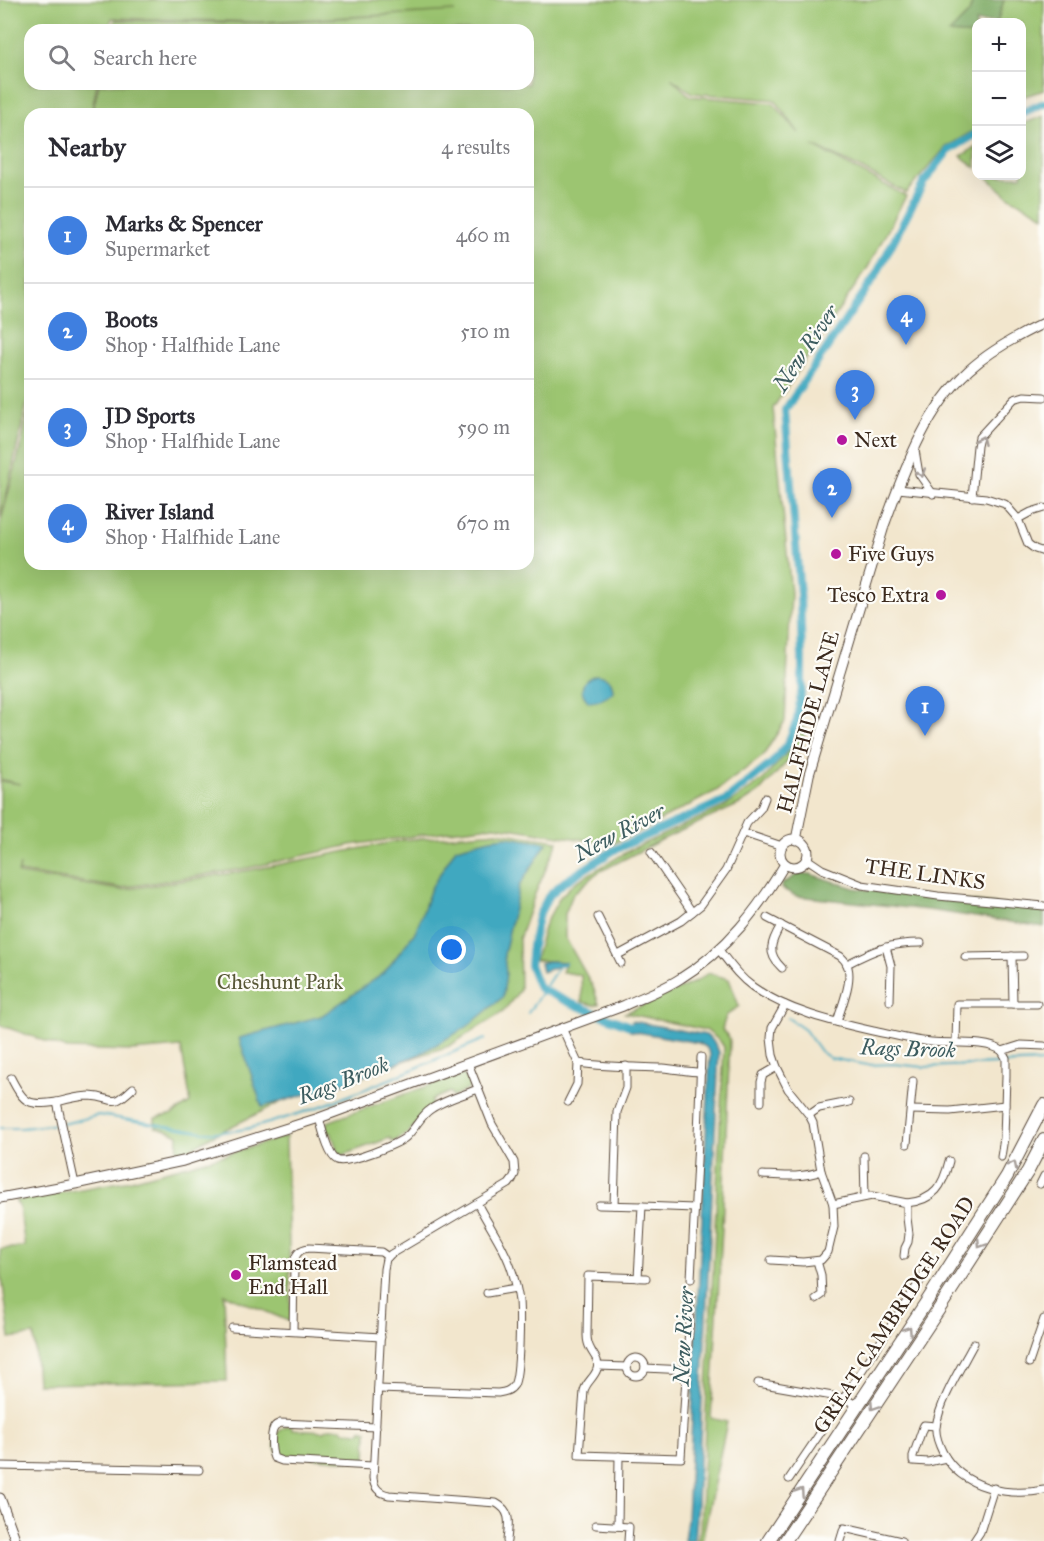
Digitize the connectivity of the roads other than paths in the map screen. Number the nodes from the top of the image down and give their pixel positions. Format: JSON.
{"nodes":[{"id":1,"x":1044,"y":323,"type":"edge"},
{"id":2,"x":1044,"y":397,"type":"edge"},
{"id":3,"x":915,"y":450,"type":"junction"},
{"id":4,"x":898,"y":489,"type":"junction"},
{"id":5,"x":933,"y":494,"type":"junction"},
{"id":6,"x":972,"y":497,"type":"junction"},
{"id":7,"x":1044,"y":508,"type":"edge"},
{"id":8,"x":1018,"y":519,"type":"junction"},
{"id":9,"x":1044,"y":552,"type":"edge"},
{"id":10,"x":765,"y":798,"type":"dead end"},
{"id":11,"x":743,"y":833,"type":"junction"},
{"id":12,"x":796,"y":840,"type":"junction"},
{"id":13,"x":782,"y":846,"type":"junction"},
{"id":14,"x":651,"y":852,"type":"dead end"},
{"id":15,"x":807,"y":859,"type":"junction"},
{"id":16,"x":785,"y":864,"type":"junction"},
{"id":17,"x":1044,"y":906,"type":"edge"},
{"id":18,"x":692,"y":912,"type":"junction"},
{"id":19,"x":598,"y":917,"type":"dead end"},
{"id":20,"x":767,"y":918,"type":"dead end"},
{"id":21,"x":781,"y":925,"type":"junction"},
{"id":22,"x":921,"y":943,"type":"dead end"},
{"id":23,"x":886,"y":947,"type":"junction"},
{"id":24,"x":719,"y":950,"type":"junction"},
{"id":25,"x":618,"y":955,"type":"junction"},
{"id":26,"x":1023,"y":956,"type":"dead end"},
{"id":27,"x":965,"y":957,"type":"dead end"},
{"id":28,"x":1012,"y":957,"type":"junction"},
{"id":29,"x":621,"y":963,"type":"dead end"},
{"id":30,"x":847,"y":964,"type":"junction"},
{"id":31,"x":782,"y":968,"type":"dead end"},
{"id":32,"x":890,"y":1001,"type":"dead end"},
{"id":33,"x":1013,"y":1004,"type":"junction"},
{"id":34,"x":1037,"y":1004,"type":"dead end"},
{"id":35,"x":785,"y":1005,"type":"junction"},
{"id":36,"x":837,"y":1022,"type":"junction"},
{"id":37,"x":562,"y":1028,"type":"junction"},
{"id":38,"x":956,"y":1043,"type":"junction"},
{"id":39,"x":1044,"y":1046,"type":"edge"},
{"id":40,"x":1002,"y":1051,"type":"junction"},
{"id":41,"x":701,"y":1058,"type":"dead end"},
{"id":42,"x":578,"y":1063,"type":"junction"},
{"id":43,"x":468,"y":1064,"type":"junction"},
{"id":44,"x":626,"y":1066,"type":"junction"},
{"id":45,"x":777,"y":1067,"type":"junction"},
{"id":46,"x":700,"y":1072,"type":"junction"},
{"id":47,"x":11,"y":1078,"type":"dead end"},
{"id":48,"x":913,"y":1081,"type":"dead end"},
{"id":49,"x":133,"y":1088,"type":"dead end"},
{"id":50,"x":478,"y":1089,"type":"junction"},
{"id":51,"x":57,"y":1102,"type":"junction"},
{"id":52,"x":568,"y":1102,"type":"dead end"},
{"id":53,"x":761,"y":1102,"type":"dead end"},
{"id":54,"x":849,"y":1102,"type":"dead end"},
{"id":55,"x":1005,"y":1105,"type":"junction"},
{"id":56,"x":1044,"y":1105,"type":"edge"},
{"id":57,"x":911,"y":1110,"type":"junction"},
{"id":58,"x":808,"y":1115,"type":"junction"},
{"id":59,"x":319,"y":1118,"type":"junction"},
{"id":60,"x":1044,"y":1140,"type":"edge"},
{"id":61,"x":907,"y":1144,"type":"dead end"},
{"id":62,"x":864,"y":1156,"type":"dead end"},
{"id":63,"x":1001,"y":1157,"type":"dead end"},
{"id":64,"x":949,"y":1161,"type":"dead end"},
{"id":65,"x":821,"y":1172,"type":"junction"},
{"id":66,"x":764,"y":1175,"type":"dead end"},
{"id":67,"x":1044,"y":1176,"type":"edge"},
{"id":68,"x":75,"y":1184,"type":"junction"},
{"id":69,"x":1040,"y":1184,"type":"dead end"},
{"id":70,"x":865,"y":1197,"type":"junction"},
{"id":71,"x":0,"y":1198,"type":"edge"},
{"id":72,"x":477,"y":1203,"type":"junction"},
{"id":73,"x":833,"y":1203,"type":"junction"},
{"id":74,"x":907,"y":1203,"type":"junction"},
{"id":75,"x":599,"y":1205,"type":"dead end"},
{"id":76,"x":614,"y":1205,"type":"junction"},
{"id":77,"x":642,"y":1206,"type":"junction"},
{"id":78,"x":694,"y":1208,"type":"junction"},
{"id":79,"x":904,"y":1256,"type":"dead end"},
{"id":80,"x":388,"y":1257,"type":"junction"},
{"id":81,"x":771,"y":1260,"type":"dead end"},
{"id":82,"x":817,"y":1261,"type":"junction"},
{"id":83,"x":926,"y":1272,"type":"dead end"},
{"id":84,"x":638,"y":1278,"type":"junction"},
{"id":85,"x":646,"y":1278,"type":"dead end"},
{"id":86,"x":691,"y":1279,"type":"dead end"},
{"id":87,"x":516,"y":1288,"type":"junction"},
{"id":88,"x":487,"y":1293,"type":"dead end"},
{"id":89,"x":691,"y":1295,"type":"dead end"},
{"id":90,"x":816,"y":1299,"type":"dead end"},
{"id":91,"x":1044,"y":1319,"type":"edge"},
{"id":92,"x":232,"y":1328,"type":"dead end"},
{"id":93,"x":293,"y":1331,"type":"junction"},
{"id":94,"x":381,"y":1337,"type":"junction"},
{"id":95,"x":974,"y":1343,"type":"dead end"},
{"id":96,"x":1029,"y":1363,"type":"dead end"},
{"id":97,"x":598,"y":1366,"type":"junction"},
{"id":98,"x":627,"y":1367,"type":"junction"},
{"id":99,"x":645,"y":1368,"type":"junction"},
{"id":100,"x":686,"y":1370,"type":"junction"},
{"id":101,"x":758,"y":1383,"type":"dead end"},
{"id":102,"x":378,"y":1389,"type":"junction"},
{"id":103,"x":844,"y":1398,"type":"junction"},
{"id":104,"x":858,"y":1406,"type":"junction"},
{"id":105,"x":936,"y":1426,"type":"junction"},
{"id":106,"x":376,"y":1427,"type":"junction"},
{"id":107,"x":619,"y":1456,"type":"junction"},
{"id":108,"x":946,"y":1458,"type":"junction"},
{"id":109,"x":0,"y":1466,"type":"edge"},
{"id":110,"x":374,"y":1466,"type":"junction"},
{"id":111,"x":199,"y":1470,"type":"dead end"},
{"id":112,"x":789,"y":1479,"type":"dead end"},
{"id":113,"x":994,"y":1488,"type":"junction"},
{"id":114,"x":1044,"y":1490,"type":"edge"},
{"id":115,"x":0,"y":1498,"type":"edge"},
{"id":116,"x":596,"y":1526,"type":"dead end"},
{"id":117,"x":618,"y":1526,"type":"junction"},
{"id":118,"x":16,"y":1541,"type":"edge"},
{"id":119,"x":507,"y":1541,"type":"edge"},
{"id":120,"x":628,"y":1541,"type":"edge"},
{"id":121,"x":768,"y":1541,"type":"edge"},
{"id":122,"x":785,"y":1541,"type":"edge"},
{"id":123,"x":840,"y":1541,"type":"edge"},
{"id":124,"x":901,"y":1541,"type":"edge"},
{"id":125,"x":974,"y":1541,"type":"edge"}],
"edges":[{"from":1,"to":3,"type":"main road","name":"HALFHIDE LANE"},
{"from":6,"to":2,"type":"street","one_way":true},
{"from":3,"to":4,"type":"main road","name":"HALFHIDE LANE"},
{"from":3,"to":5,"type":"street","one_way":true},
{"from":4,"to":5,"type":"street"},
{"from":4,"to":12,"type":"main road","name":"HALFHIDE LANE"},
{"from":5,"to":6,"type":"street"},
{"from":6,"to":8,"type":"street"},
{"from":7,"to":8,"type":"street"},
{"from":8,"to":9,"type":"street"},
{"from":10,"to":11,"type":"street"},
{"from":11,"to":13,"type":"street"},
{"from":11,"to":18,"type":"street"},
{"from":12,"to":13,"type":"main road"},
{"from":12,"to":15,"type":"main road"},
{"from":13,"to":16,"type":"main road"},
{"from":14,"to":18,"type":"street"},
{"from":15,"to":16,"type":"main road"},
{"from":15,"to":17,"type":"street","name":"THE LINKS"},
{"from":16,"to":24,"type":"main road"},
{"from":18,"to":25,"type":"street"},
{"from":19,"to":25,"type":"street"},
{"from":20,"to":21,"type":"street"},
{"from":21,"to":30,"type":"street"},
{"from":21,"to":31,"type":"street"},
{"from":22,"to":23,"type":"street"},
{"from":23,"to":30,"type":"street"},
{"from":23,"to":32,"type":"street"},
{"from":24,"to":35,"type":"street"},
{"from":24,"to":37,"type":"main road"},
{"from":25,"to":29,"type":"street"},
{"from":26,"to":28,"type":"street"},
{"from":27,"to":28,"type":"street"},
{"from":28,"to":33,"type":"street"},
{"from":30,"to":36,"type":"street"},
{"from":33,"to":34,"type":"street"},
{"from":33,"to":38,"type":"street"},
{"from":35,"to":36,"type":"street"},
{"from":35,"to":45,"type":"street"},
{"from":36,"to":38,"type":"street"},
{"from":37,"to":42,"type":"street"},
{"from":37,"to":43,"type":"main road"},
{"from":38,"to":40,"type":"street"},
{"from":39,"to":40,"type":"street"},
{"from":40,"to":55,"type":"street"},
{"from":41,"to":46,"type":"street"},
{"from":42,"to":44,"type":"street"},
{"from":42,"to":52,"type":"street"},
{"from":43,"to":50,"type":"street"},
{"from":43,"to":59,"type":"main road"},
{"from":44,"to":46,"type":"street"},
{"from":44,"to":76,"type":"street"},
{"from":45,"to":53,"type":"street"},
{"from":45,"to":58,"type":"street"},
{"from":46,"to":78,"type":"street"},
{"from":47,"to":51,"type":"street"},
{"from":48,"to":57,"type":"street"},
{"from":49,"to":51,"type":"street"},
{"from":50,"to":59,"type":"street"},
{"from":50,"to":72,"type":"street"},
{"from":51,"to":68,"type":"street"},
{"from":54,"to":58,"type":"street"},
{"from":55,"to":57,"type":"street"},
{"from":55,"to":63,"type":"street"},
{"from":104,"to":56,"type":"highway","name":"GREAT CAMBRIDGE ROAD","one_way":true},
{"from":57,"to":61,"type":"street"},
{"from":58,"to":65,"type":"street"},
{"from":59,"to":68,"type":"main road"},
{"from":60,"to":122,"type":"highway","name":"GREAT CAMBRIDGE ROAD","one_way":true},
{"from":62,"to":70,"type":"street"},
{"from":64,"to":74,"type":"street"},
{"from":65,"to":66,"type":"street"},
{"from":65,"to":73,"type":"street"},
{"from":67,"to":69,"type":"street"},
{"from":68,"to":71,"type":"main road"},
{"from":70,"to":73,"type":"street"},
{"from":70,"to":74,"type":"street"},
{"from":72,"to":80,"type":"street"},
{"from":72,"to":87,"type":"street"},
{"from":73,"to":82,"type":"street"},
{"from":74,"to":79,"type":"street"},
{"from":75,"to":76,"type":"street"},
{"from":76,"to":77,"type":"street"},
{"from":77,"to":78,"type":"street"},
{"from":77,"to":84,"type":"street"},
{"from":78,"to":86,"type":"street"},
{"from":80,"to":93,"type":"street"},
{"from":80,"to":94,"type":"street"},
{"from":81,"to":82,"type":"street"},
{"from":82,"to":90,"type":"street"},
{"from":83,"to":103,"type":"street"},
{"from":84,"to":85,"type":"street"},
{"from":84,"to":97,"type":"street"},
{"from":87,"to":88,"type":"street"},
{"from":87,"to":102,"type":"street"},
{"from":89,"to":100,"type":"street"},
{"from":91,"to":96,"type":"street"},
{"from":92,"to":93,"type":"street"},
{"from":93,"to":94,"type":"street"},
{"from":94,"to":102,"type":"street"},
{"from":95,"to":105,"type":"street"},
{"from":97,"to":98,"type":"street"},
{"from":97,"to":107,"type":"street"},
{"from":98,"to":99,"type":"street"},
{"from":98,"to":99,"type":"street"},
{"from":99,"to":100,"type":"street"},
{"from":100,"to":107,"type":"street"},
{"from":101,"to":103,"type":"street"},
{"from":102,"to":106,"type":"street"},
{"from":103,"to":104,"type":"street"},
{"from":103,"to":112,"type":"street"},
{"from":121,"to":104,"type":"highway","name":"GREAT CAMBRIDGE ROAD","one_way":true},
{"from":105,"to":108,"type":"street"},
{"from":105,"to":108,"type":"street"},
{"from":106,"to":110,"type":"street"},
{"from":106,"to":110,"type":"street"},
{"from":107,"to":117,"type":"street"},
{"from":108,"to":113,"type":"street"},
{"from":109,"to":111,"type":"street"},
{"from":110,"to":119,"type":"street"},
{"from":113,"to":114,"type":"street"},
{"from":113,"to":125,"type":"street"},
{"from":115,"to":118,"type":"main road"},
{"from":116,"to":117,"type":"street"},
{"from":117,"to":120,"type":"street"},
{"from":123,"to":124,"type":"street"}]}
